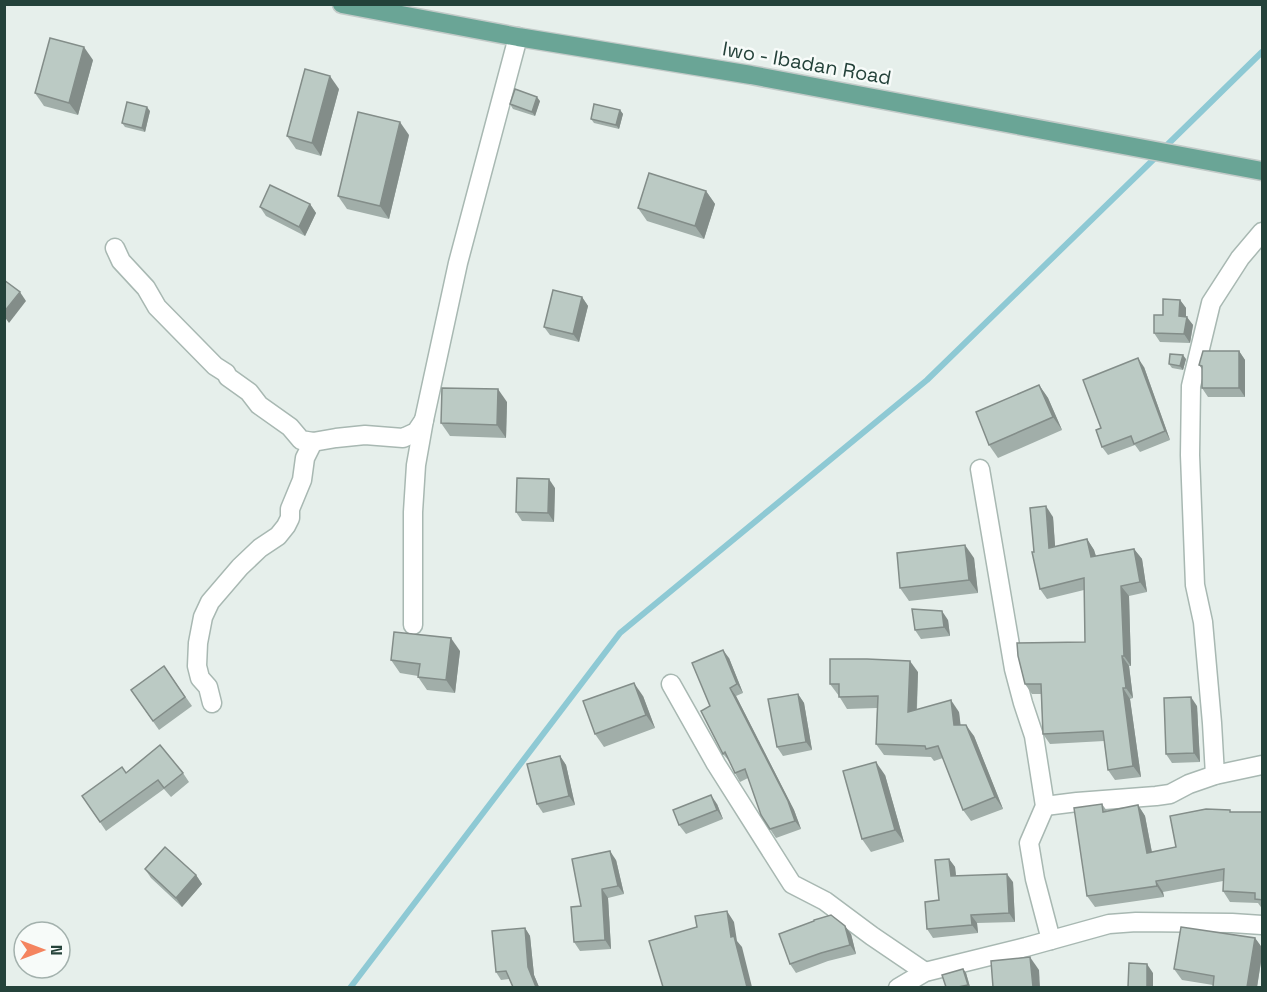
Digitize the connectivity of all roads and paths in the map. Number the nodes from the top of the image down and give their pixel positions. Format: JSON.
{"nodes":[{"id":1,"x":342,"y":4,"type":"edge"},
{"id":2,"x":518,"y":37,"type":"junction"},
{"id":3,"x":1263,"y":171,"type":"edge"},
{"id":4,"x":1263,"y":232,"type":"edge"},
{"id":5,"x":115,"y":248,"type":"dead end"},
{"id":6,"x":424,"y":420,"type":"junction"},
{"id":7,"x":312,"y":442,"type":"junction"},
{"id":8,"x":980,"y":469,"type":"dead end"},
{"id":9,"x":413,"y":624,"type":"dead end"},
{"id":10,"x":672,"y":684,"type":"dead end"},
{"id":11,"x":212,"y":703,"type":"dead end"},
{"id":12,"x":1263,"y":765,"type":"edge"},
{"id":13,"x":1215,"y":775,"type":"junction"},
{"id":14,"x":1045,"y":806,"type":"junction"},
{"id":15,"x":1263,"y":925,"type":"edge"},
{"id":16,"x":1051,"y":940,"type":"junction"},
{"id":17,"x":925,"y":972,"type":"junction"},
{"id":18,"x":897,"y":987,"type":"edge"}],
"edges":[{"from":1,"to":2,"type":"main road","name":"Iwo - Ibadan Road"},
{"from":2,"to":3,"type":"main road","name":"Iwo - Ibadan Road"},
{"from":2,"to":6,"type":"street"},
{"from":4,"to":13,"type":"street"},
{"from":5,"to":7,"type":"street"},
{"from":6,"to":7,"type":"street"},
{"from":6,"to":9,"type":"street"},
{"from":7,"to":11,"type":"street"},
{"from":8,"to":14,"type":"street"},
{"from":10,"to":17,"type":"street"},
{"from":12,"to":13,"type":"street"},
{"from":13,"to":14,"type":"street"},
{"from":14,"to":16,"type":"street"},
{"from":15,"to":16,"type":"street"},
{"from":16,"to":17,"type":"street"},
{"from":17,"to":18,"type":"street"}]}
